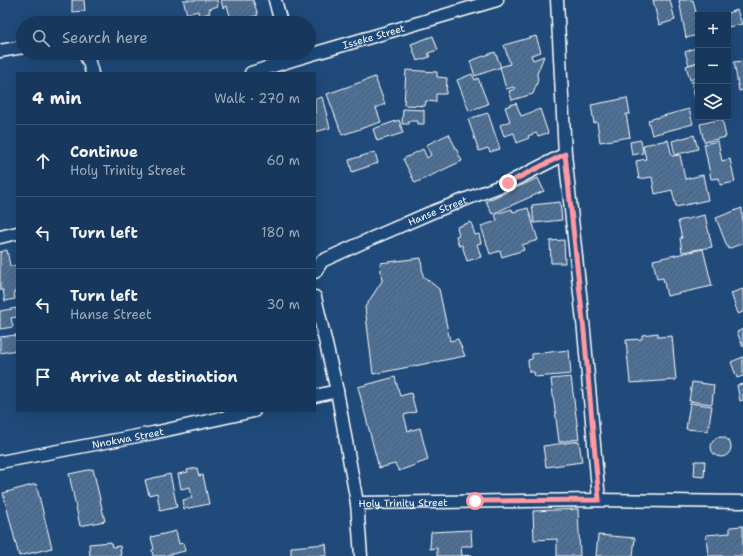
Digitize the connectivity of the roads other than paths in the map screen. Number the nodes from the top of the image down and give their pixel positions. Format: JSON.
{"nodes":[{"id":1,"x":275,"y":0,"type":"edge"},
{"id":2,"x":497,"y":0,"type":"edge"},
{"id":3,"x":557,"y":0,"type":"edge"},
{"id":4,"x":464,"y":4,"type":"edge"},
{"id":5,"x":279,"y":16,"type":"edge"},
{"id":6,"x":16,"y":48,"type":"edge"},
{"id":7,"x":316,"y":48,"type":"edge"},
{"id":8,"x":0,"y":51,"type":"edge"},
{"id":9,"x":88,"y":60,"type":"edge"},
{"id":10,"x":282,"y":60,"type":"edge"},
{"id":11,"x":92,"y":72,"type":"edge"},
{"id":12,"x":253,"y":72,"type":"edge"},
{"id":13,"x":565,"y":154,"type":"junction"},
{"id":14,"x":16,"y":233,"type":"edge"},
{"id":15,"x":0,"y":236,"type":"edge"},
{"id":16,"x":316,"y":271,"type":"edge"},
{"id":17,"x":316,"y":301,"type":"edge"},
{"id":18,"x":337,"y":391,"type":"junction"},
{"id":19,"x":316,"y":396,"type":"edge"},
{"id":20,"x":249,"y":412,"type":"edge"},
{"id":21,"x":0,"y":462,"type":"edge"},
{"id":22,"x":599,"y":500,"type":"junction"},
{"id":23,"x":743,"y":502,"type":"edge"},
{"id":24,"x":357,"y":503,"type":"junction"},
{"id":25,"x":361,"y":556,"type":"edge"}],
"edges":[{"from":1,"to":5,"type":"street"},
{"from":2,"to":4,"type":"street","name":"Isseke Street"},
{"from":3,"to":13,"type":"street"},
{"from":4,"to":7,"type":"street","name":"Isseke Street"},
{"from":6,"to":8,"type":"street"},
{"from":9,"to":11,"type":"street"},
{"from":10,"to":12,"type":"street","name":"Isseke Street"},
{"from":13,"to":16,"type":"street","name":"Hanse Street"},
{"from":13,"to":22,"type":"street"},
{"from":14,"to":15,"type":"street"},
{"from":17,"to":18,"type":"street"},
{"from":18,"to":19,"type":"street"},
{"from":18,"to":24,"type":"street"},
{"from":20,"to":21,"type":"street","name":"Nnokwa Street"},
{"from":22,"to":23,"type":"street","name":"Holy Trinity Street"},
{"from":22,"to":24,"type":"street","name":"Holy Trinity Street"},
{"from":24,"to":25,"type":"street","name":"Holy Trinity Street"}]}
